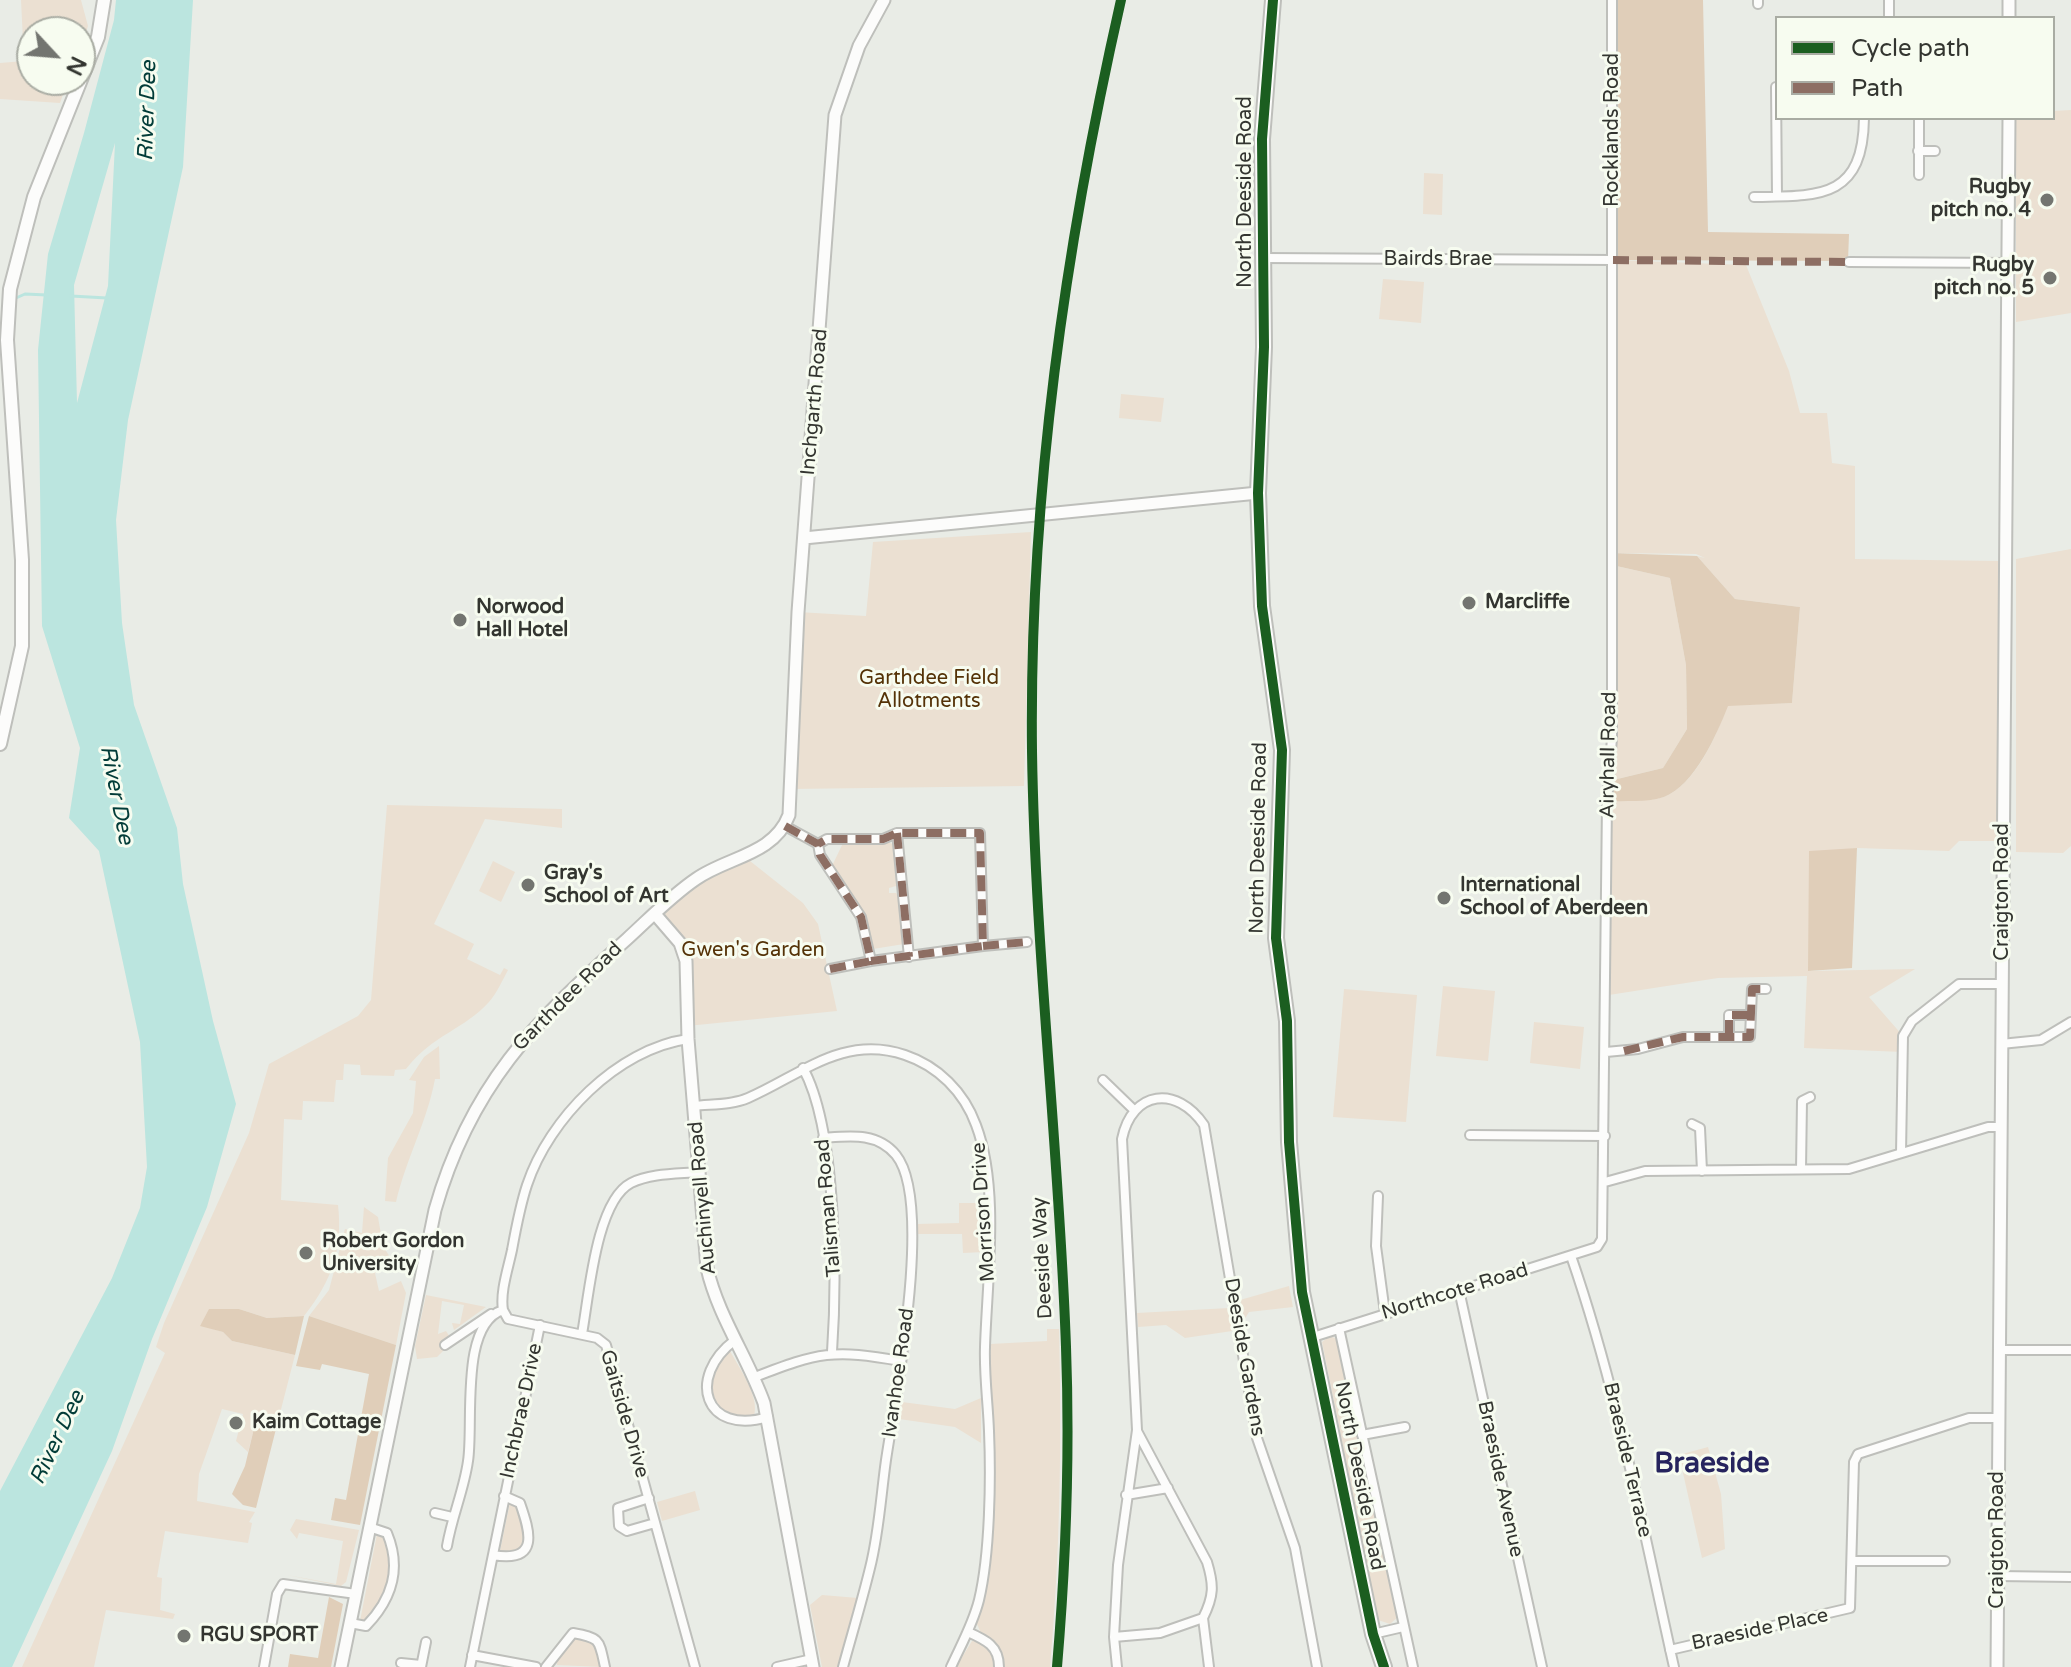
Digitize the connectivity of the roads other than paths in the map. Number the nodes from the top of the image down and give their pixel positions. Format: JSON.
{"nodes":[{"id":1,"x":104,"y":0,"type":"edge"},
{"id":2,"x":884,"y":0,"type":"edge"},
{"id":3,"x":1273,"y":0,"type":"edge"},
{"id":4,"x":1612,"y":0,"type":"edge"},
{"id":5,"x":1777,"y":120,"type":"edge"},
{"id":6,"x":1864,"y":120,"type":"edge"},
{"id":7,"x":1919,"y":120,"type":"edge"},
{"id":8,"x":2009,"y":120,"type":"edge"},
{"id":9,"x":1918,"y":151,"type":"junction"},
{"id":10,"x":1935,"y":151,"type":"dead end"},
{"id":11,"x":1919,"y":175,"type":"dead end"},
{"id":12,"x":1777,"y":196,"type":"junction"},
{"id":13,"x":1754,"y":197,"type":"dead end"},
{"id":14,"x":1264,"y":258,"type":"junction"},
{"id":15,"x":1613,"y":260,"type":"junction"},
{"id":16,"x":1849,"y":262,"type":"dead end"},
{"id":17,"x":2009,"y":263,"type":"junction"},
{"id":18,"x":1258,"y":493,"type":"junction"},
{"id":19,"x":804,"y":538,"type":"junction"},
{"id":20,"x":0,"y":744,"type":"edge"},
{"id":21,"x":787,"y":820,"type":"junction"},
{"id":22,"x":897,"y":833,"type":"junction"},
{"id":23,"x":818,"y":844,"type":"junction"},
{"id":24,"x":655,"y":914,"type":"junction"},
{"id":25,"x":1027,"y":942,"type":"dead end"},
{"id":26,"x":983,"y":946,"type":"junction"},
{"id":27,"x":909,"y":957,"type":"junction"},
{"id":28,"x":871,"y":961,"type":"junction"},
{"id":29,"x":830,"y":969,"type":"dead end"},
{"id":30,"x":2002,"y":984,"type":"junction"},
{"id":31,"x":1766,"y":989,"type":"dead end"},
{"id":32,"x":1750,"y":1015,"type":"junction"},
{"id":33,"x":2071,"y":1022,"type":"edge"},
{"id":34,"x":1729,"y":1036,"type":"junction"},
{"id":35,"x":688,"y":1039,"type":"junction"},
{"id":36,"x":2001,"y":1044,"type":"junction"},
{"id":37,"x":1606,"y":1052,"type":"junction"},
{"id":38,"x":803,"y":1068,"type":"junction"},
{"id":39,"x":1103,"y":1080,"type":"dead end"},
{"id":40,"x":1802,"y":1099,"type":"dead end"},
{"id":41,"x":694,"y":1106,"type":"junction"},
{"id":42,"x":1134,"y":1110,"type":"junction"},
{"id":43,"x":1700,"y":1125,"type":"dead end"},
{"id":44,"x":2001,"y":1127,"type":"junction"},
{"id":45,"x":1470,"y":1135,"type":"dead end"},
{"id":46,"x":1605,"y":1136,"type":"junction"},
{"id":47,"x":823,"y":1138,"type":"junction"},
{"id":48,"x":1901,"y":1153,"type":"junction"},
{"id":49,"x":1801,"y":1169,"type":"junction"},
{"id":50,"x":1702,"y":1171,"type":"junction"},
{"id":51,"x":699,"y":1172,"type":"junction"},
{"id":52,"x":1605,"y":1182,"type":"junction"},
{"id":53,"x":1378,"y":1196,"type":"dead end"},
{"id":54,"x":1597,"y":1247,"type":"joint"},
{"id":55,"x":1571,"y":1256,"type":"junction"},
{"id":56,"x":1459,"y":1290,"type":"junction"},
{"id":57,"x":503,"y":1310,"type":"junction"},
{"id":58,"x":1385,"y":1313,"type":"junction"},
{"id":59,"x":492,"y":1314,"type":"junction"},
{"id":60,"x":540,"y":1325,"type":"junction"},
{"id":61,"x":1339,"y":1328,"type":"junction"},
{"id":62,"x":582,"y":1334,"type":"junction"},
{"id":63,"x":1313,"y":1337,"type":"junction"},
{"id":64,"x":735,"y":1340,"type":"junction"},
{"id":65,"x":445,"y":1345,"type":"dead end"},
{"id":66,"x":1999,"y":1350,"type":"junction"},
{"id":67,"x":2071,"y":1350,"type":"edge"},
{"id":68,"x":832,"y":1352,"type":"junction"},
{"id":69,"x":901,"y":1361,"type":"junction"},
{"id":70,"x":755,"y":1377,"type":"junction"},
{"id":71,"x":768,"y":1417,"type":"junction"},
{"id":72,"x":1999,"y":1418,"type":"junction"},
{"id":73,"x":1405,"y":1427,"type":"dead end"},
{"id":74,"x":1137,"y":1430,"type":"junction"},
{"id":75,"x":1362,"y":1435,"type":"junction"},
{"id":76,"x":1168,"y":1488,"type":"junction"},
{"id":77,"x":1126,"y":1495,"type":"junction"},
{"id":78,"x":504,"y":1496,"type":"junction"},
{"id":79,"x":649,"y":1498,"type":"junction"},
{"id":80,"x":435,"y":1513,"type":"dead end"},
{"id":81,"x":452,"y":1517,"type":"junction"},
{"id":82,"x":655,"y":1523,"type":"junction"},
{"id":83,"x":369,"y":1527,"type":"junction"},
{"id":84,"x":447,"y":1546,"type":"dead end"},
{"id":85,"x":493,"y":1555,"type":"junction"},
{"id":86,"x":1854,"y":1561,"type":"junction"},
{"id":87,"x":1945,"y":1561,"type":"dead end"},
{"id":88,"x":1998,"y":1576,"type":"junction"},
{"id":89,"x":2071,"y":1577,"type":"edge"},
{"id":90,"x":356,"y":1594,"type":"junction"},
{"id":91,"x":1203,"y":1618,"type":"junction"},
{"id":92,"x":350,"y":1623,"type":"junction"},
{"id":93,"x":1403,"y":1627,"type":"junction"},
{"id":94,"x":968,"y":1632,"type":"junction"},
{"id":95,"x":1373,"y":1634,"type":"junction"},
{"id":96,"x":1114,"y":1637,"type":"junction"},
{"id":97,"x":426,"y":1642,"type":"dead end"},
{"id":98,"x":1670,"y":1650,"type":"junction"},
{"id":99,"x":472,"y":1655,"type":"junction"},
{"id":100,"x":401,"y":1663,"type":"dead end"},
{"id":101,"x":812,"y":1663,"type":"edge"},
{"id":102,"x":421,"y":1666,"type":"edge"},
{"id":103,"x":264,"y":1667,"type":"edge"},
{"id":104,"x":341,"y":1667,"type":"edge"},
{"id":105,"x":470,"y":1667,"type":"edge"},
{"id":106,"x":536,"y":1667,"type":"edge"},
{"id":107,"x":546,"y":1667,"type":"edge"},
{"id":108,"x":605,"y":1667,"type":"edge"},
{"id":109,"x":695,"y":1667,"type":"edge"},
{"id":110,"x":777,"y":1667,"type":"edge"},
{"id":111,"x":843,"y":1667,"type":"edge"},
{"id":112,"x":951,"y":1667,"type":"edge"},
{"id":113,"x":999,"y":1667,"type":"edge"},
{"id":114,"x":1117,"y":1667,"type":"edge"},
{"id":115,"x":1209,"y":1667,"type":"edge"},
{"id":116,"x":1317,"y":1667,"type":"edge"},
{"id":117,"x":1384,"y":1667,"type":"edge"},
{"id":118,"x":1413,"y":1667,"type":"edge"},
{"id":119,"x":1542,"y":1667,"type":"edge"},
{"id":120,"x":1674,"y":1667,"type":"edge"},
{"id":121,"x":1997,"y":1667,"type":"edge"}],
"edges":[{"from":1,"to":20,"type":"main road"},
{"from":2,"to":19,"type":"street","name":"Inchgarth Road"},
{"from":3,"to":14,"type":"main road","name":"North Deeside Road"},
{"from":4,"to":15,"type":"street","name":"Rocklands Road"},
{"from":5,"to":12,"type":"street"},
{"from":6,"to":12,"type":"street"},
{"from":7,"to":9,"type":"street"},
{"from":8,"to":17,"type":"street","name":"Craigton Road"},
{"from":9,"to":10,"type":"street"},
{"from":9,"to":11,"type":"street"},
{"from":12,"to":13,"type":"street"},
{"from":14,"to":15,"type":"street","name":"Bairds Brae"},
{"from":14,"to":18,"type":"main road","name":"North Deeside Road"},
{"from":15,"to":37,"type":"street","name":"Airyhall Road"},
{"from":16,"to":17,"type":"street"},
{"from":17,"to":30,"type":"street","name":"Craigton Road"},
{"from":18,"to":19,"type":"street"},
{"from":18,"to":63,"type":"main road","name":"North Deeside Road"},
{"from":19,"to":21,"type":"street","name":"Inchgarth Road"},
{"from":21,"to":23,"type":"street"},
{"from":21,"to":24,"type":"street","name":"Garthdee Road"},
{"from":22,"to":23,"type":"street"},
{"from":22,"to":26,"type":"street"},
{"from":22,"to":27,"type":"street"},
{"from":23,"to":28,"type":"street"},
{"from":24,"to":35,"type":"street","name":"Auchinyell Road"},
{"from":24,"to":83,"type":"street","name":"Garthdee Road"},
{"from":25,"to":26,"type":"street"},
{"from":26,"to":27,"type":"street"},
{"from":27,"to":28,"type":"street"},
{"from":28,"to":29,"type":"street"},
{"from":30,"to":36,"type":"street","name":"Craigton Road"},
{"from":30,"to":48,"type":"street"},
{"from":31,"to":32,"type":"street"},
{"from":32,"to":34,"type":"street"},
{"from":32,"to":34,"type":"street"},
{"from":33,"to":36,"type":"street"},
{"from":34,"to":37,"type":"street"},
{"from":35,"to":41,"type":"street","name":"Auchinyell Road"},
{"from":35,"to":57,"type":"street"},
{"from":36,"to":44,"type":"street","name":"Craigton Road"},
{"from":37,"to":46,"type":"street","name":"Airyhall Road"},
{"from":38,"to":41,"type":"street","name":"Morrison Drive"},
{"from":38,"to":47,"type":"street","name":"Talisman Road"},
{"from":38,"to":94,"type":"street","name":"Morrison Drive"},
{"from":39,"to":42,"type":"street"},
{"from":40,"to":49,"type":"street"},
{"from":41,"to":51,"type":"street","name":"Auchinyell Road"},
{"from":42,"to":74,"type":"street"},
{"from":42,"to":116,"type":"street","name":"Deeside Gardens"},
{"from":43,"to":50,"type":"street"},
{"from":44,"to":48,"type":"street"},
{"from":44,"to":66,"type":"street","name":"Craigton Road"},
{"from":45,"to":46,"type":"street"},
{"from":46,"to":52,"type":"street","name":"Airyhall Road"},
{"from":47,"to":68,"type":"street","name":"Talisman Road"},
{"from":47,"to":69,"type":"street","name":"Ivanhoe Road"},
{"from":48,"to":49,"type":"street"},
{"from":49,"to":50,"type":"street"},
{"from":50,"to":52,"type":"street"},
{"from":51,"to":62,"type":"street"},
{"from":51,"to":64,"type":"street","name":"Auchinyell Road"},
{"from":52,"to":54,"type":"street","name":"Airyhall Road"},
{"from":53,"to":58,"type":"street"},
{"from":54,"to":55,"type":"street","name":"Northcote Road"},
{"from":55,"to":56,"type":"street","name":"Northcote Road"},
{"from":55,"to":98,"type":"street","name":"Braeside Terrace"},
{"from":56,"to":58,"type":"street","name":"Northcote Road"},
{"from":56,"to":119,"type":"street","name":"Braeside Avenue"},
{"from":57,"to":59,"type":"street"},
{"from":57,"to":60,"type":"street","name":"Gaitside Drive"},
{"from":58,"to":61,"type":"street","name":"Northcote Road"},
{"from":59,"to":65,"type":"street"},
{"from":59,"to":81,"type":"street"},
{"from":60,"to":62,"type":"street","name":"Gaitside Drive"},
{"from":60,"to":78,"type":"street","name":"Inchbrae Drive"},
{"from":61,"to":63,"type":"street","name":"Northcote Road"},
{"from":61,"to":75,"type":"street","name":"North Deeside Road"},
{"from":62,"to":79,"type":"street","name":"Gaitside Drive"},
{"from":63,"to":95,"type":"main road","name":"North Deeside Road"},
{"from":64,"to":70,"type":"street","name":"Auchinyell Road"},
{"from":64,"to":71,"type":"street"},
{"from":66,"to":67,"type":"street"},
{"from":66,"to":72,"type":"street","name":"Craigton Road"},
{"from":68,"to":69,"type":"street"},
{"from":68,"to":70,"type":"street"},
{"from":69,"to":111,"type":"street","name":"Ivanhoe Road"},
{"from":70,"to":71,"type":"street","name":"Auchinyell Road"},
{"from":71,"to":101,"type":"street","name":"Auchinyell Road"},
{"from":72,"to":86,"type":"street","name":"Braeside Place"},
{"from":72,"to":88,"type":"street","name":"Craigton Road"},
{"from":73,"to":75,"type":"street","name":"North Deeside Road"},
{"from":74,"to":76,"type":"street"},
{"from":74,"to":77,"type":"street"},
{"from":75,"to":93,"type":"street","name":"North Deeside Road"},
{"from":76,"to":77,"type":"street"},
{"from":76,"to":91,"type":"street"},
{"from":77,"to":96,"type":"street"},
{"from":78,"to":85,"type":"street","name":"Inchbrae Drive"},
{"from":78,"to":85,"type":"street","name":"Inchbrae Drive"},
{"from":79,"to":82,"type":"street","name":"Gaitside Drive"},
{"from":79,"to":82,"type":"street","name":"Gaitside Drive"},
{"from":80,"to":81,"type":"street"},
{"from":81,"to":84,"type":"street"},
{"from":82,"to":109,"type":"street","name":"Gaitside Drive"},
{"from":83,"to":90,"type":"street","name":"Garthdee Road"},
{"from":83,"to":92,"type":"street"},
{"from":85,"to":99,"type":"street","name":"Inchbrae Drive"},
{"from":86,"to":87,"type":"street"},
{"from":86,"to":98,"type":"street","name":"Braeside Place"},
{"from":88,"to":89,"type":"street"},
{"from":88,"to":121,"type":"street","name":"Craigton Road"},
{"from":90,"to":92,"type":"street","name":"Garthdee Road"},
{"from":90,"to":103,"type":"street"},
{"from":91,"to":96,"type":"street"},
{"from":91,"to":115,"type":"street"},
{"from":92,"to":104,"type":"street","name":"Garthdee Road"},
{"from":93,"to":95,"type":"street"},
{"from":93,"to":118,"type":"street","name":"North Deeside Road"},
{"from":94,"to":112,"type":"street","name":"Morrison Drive"},
{"from":94,"to":113,"type":"street"},
{"from":95,"to":117,"type":"main road","name":"North Deeside Road"},
{"from":96,"to":114,"type":"street"},
{"from":97,"to":102,"type":"street"},
{"from":98,"to":120,"type":"street","name":"Braeside Terrace"},
{"from":99,"to":105,"type":"street","name":"Inchbrae Drive"},
{"from":99,"to":106,"type":"street"},
{"from":100,"to":102,"type":"street"},
{"from":101,"to":110,"type":"street"},
{"from":107,"to":108,"type":"street"}]}
